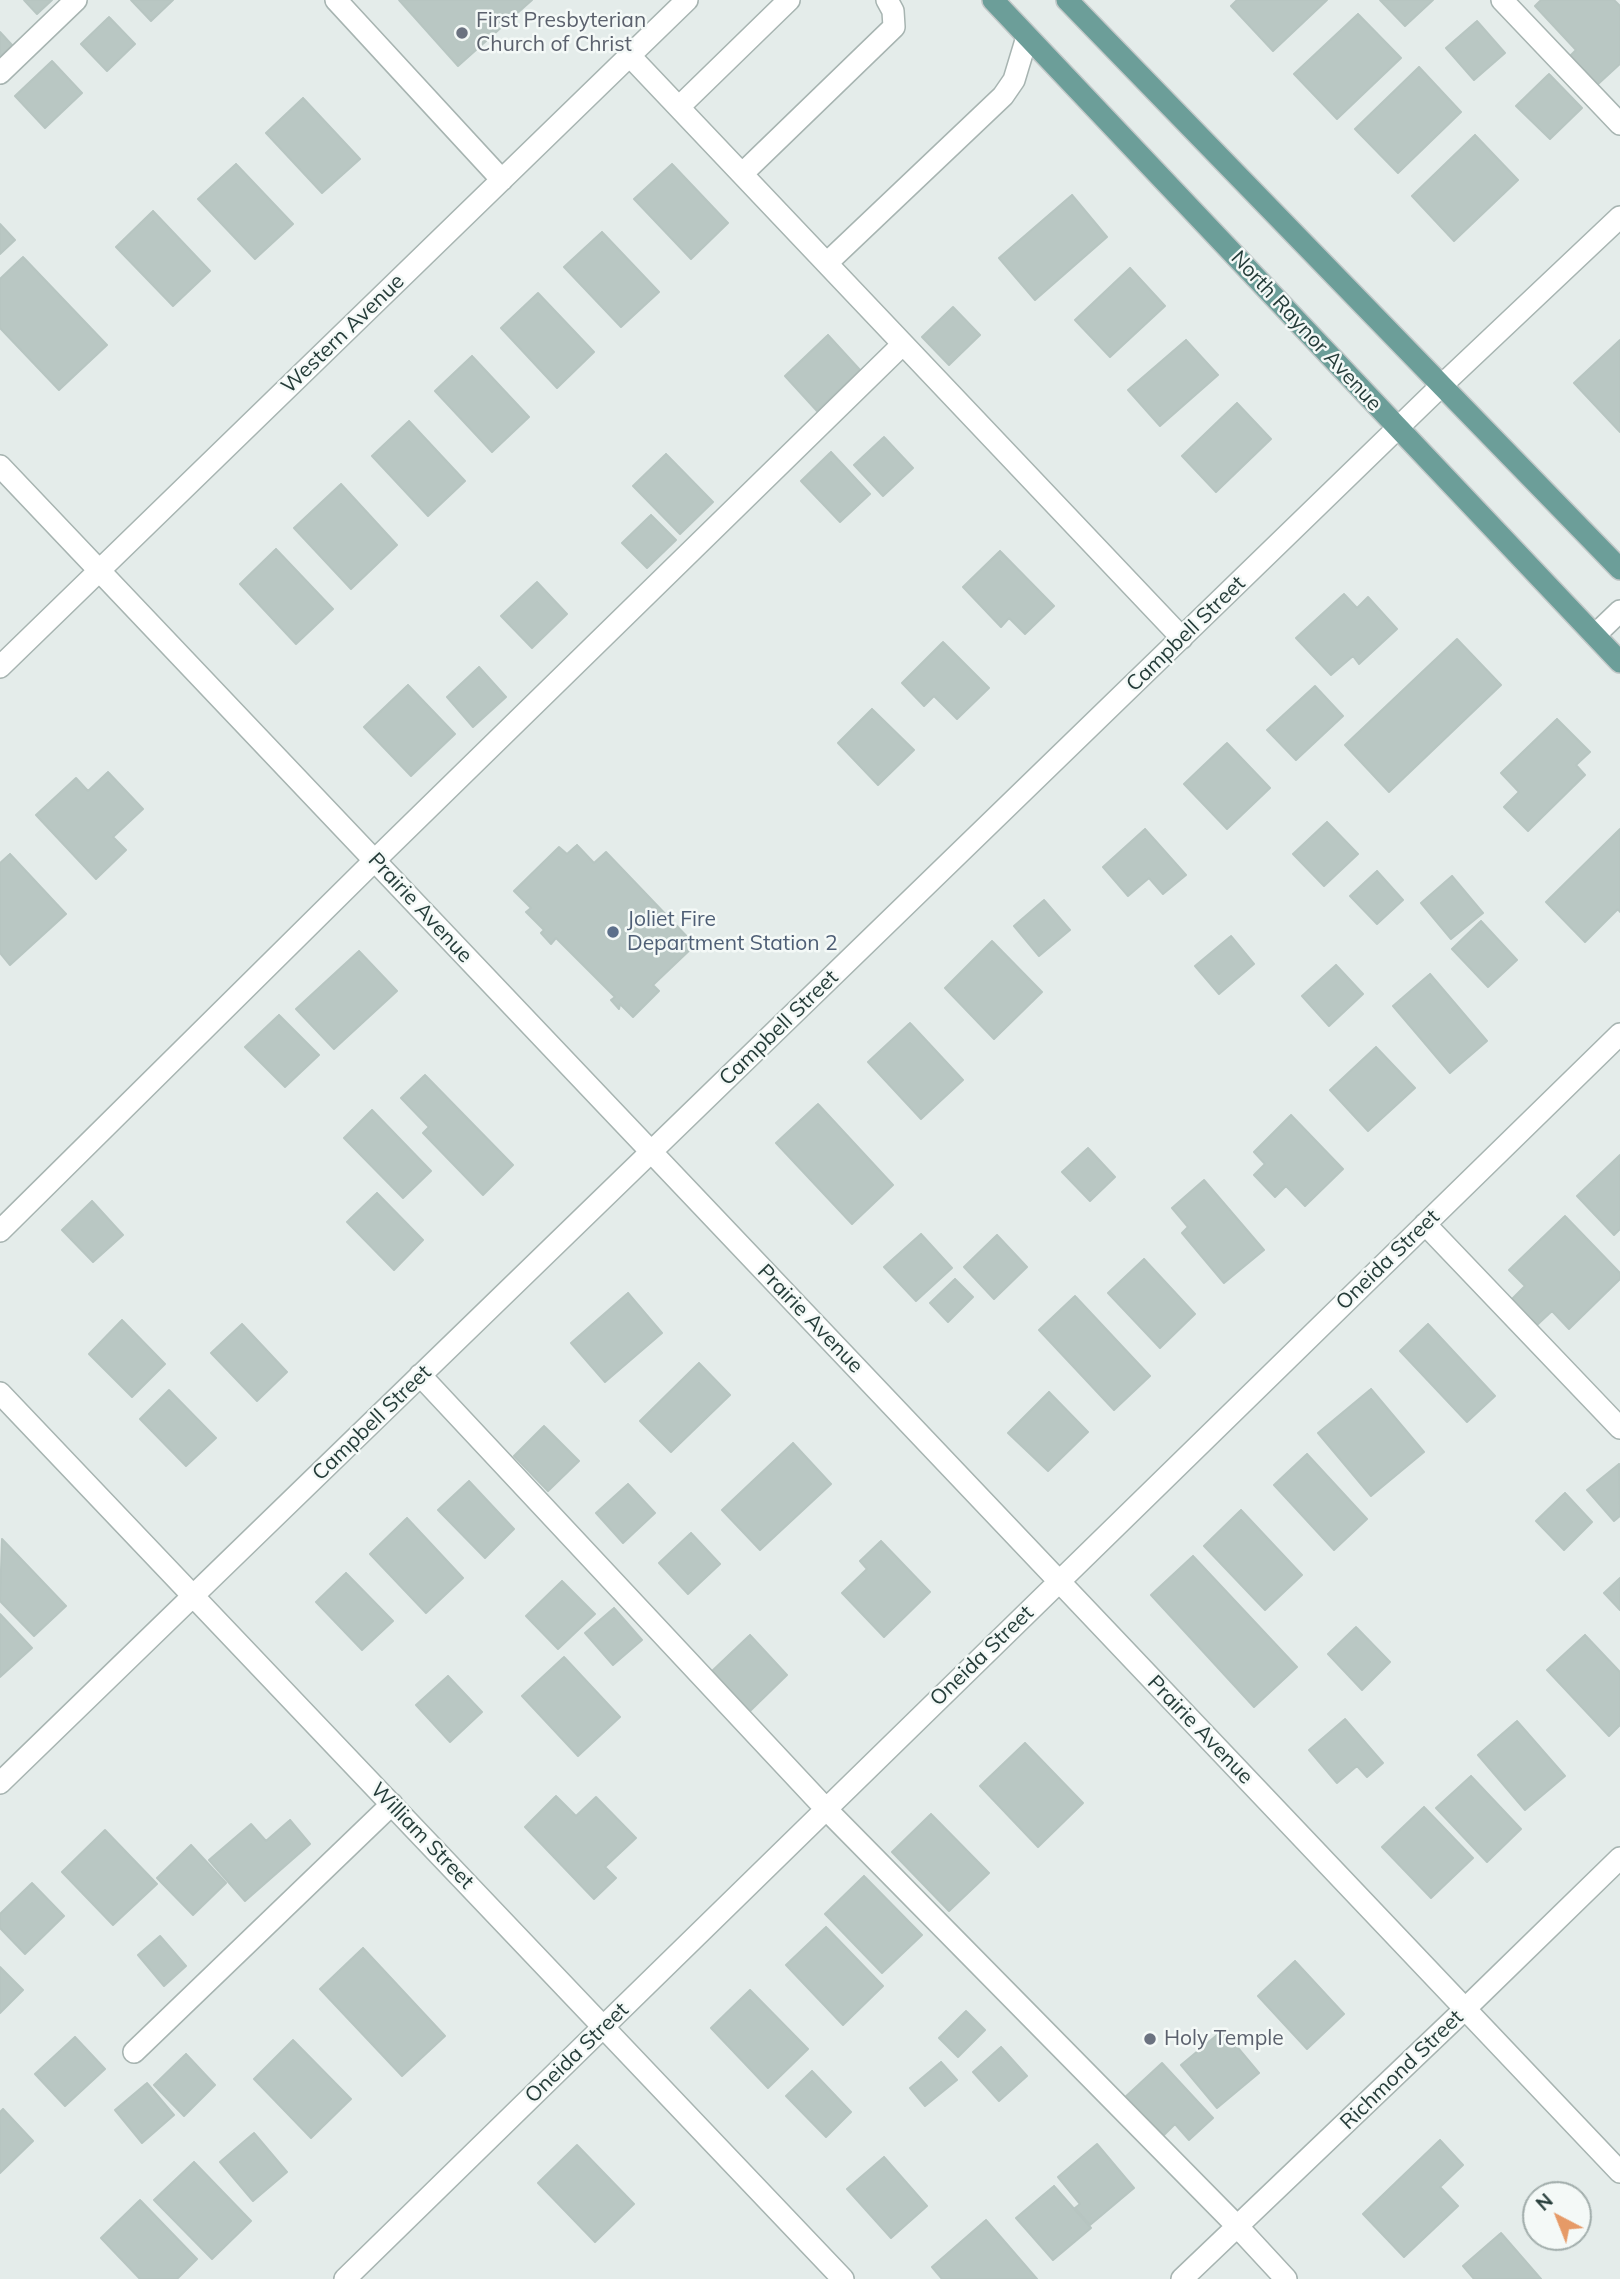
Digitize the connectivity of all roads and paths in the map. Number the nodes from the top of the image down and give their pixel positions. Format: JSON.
{"nodes":[{"id":1,"x":76,"y":0,"type":"edge"},
{"id":2,"x":336,"y":0,"type":"edge"},
{"id":3,"x":687,"y":0,"type":"edge"},
{"id":4,"x":789,"y":0,"type":"edge"},
{"id":5,"x":887,"y":0,"type":"edge"},
{"id":6,"x":993,"y":0,"type":"edge"},
{"id":7,"x":1067,"y":0,"type":"edge"},
{"id":8,"x":1502,"y":0,"type":"edge"},
{"id":9,"x":1027,"y":37,"type":"junction"},
{"id":10,"x":629,"y":55,"type":"junction"},
{"id":11,"x":0,"y":73,"type":"edge"},
{"id":12,"x":679,"y":107,"type":"junction"},
{"id":13,"x":1620,"y":124,"type":"edge"},
{"id":14,"x":742,"y":174,"type":"junction"},
{"id":15,"x":502,"y":180,"type":"junction"},
{"id":16,"x":1620,"y":217,"type":"edge"},
{"id":17,"x":827,"y":263,"type":"junction"},
{"id":18,"x":903,"y":344,"type":"junction"},
{"id":19,"x":1441,"y":386,"type":"junction"},
{"id":20,"x":1398,"y":428,"type":"junction"},
{"id":21,"x":0,"y":466,"type":"edge"},
{"id":22,"x":1620,"y":569,"type":"edge"},
{"id":23,"x":100,"y":570,"type":"junction"},
{"id":24,"x":1620,"y":611,"type":"edge"},
{"id":25,"x":1595,"y":635,"type":"junction"},
{"id":26,"x":1182,"y":638,"type":"junction"},
{"id":27,"x":1620,"y":662,"type":"edge"},
{"id":28,"x":0,"y":667,"type":"edge"},
{"id":29,"x":375,"y":860,"type":"junction"},
{"id":30,"x":1620,"y":1034,"type":"edge"},
{"id":31,"x":651,"y":1152,"type":"junction"},
{"id":32,"x":1425,"y":1224,"type":"junction"},
{"id":33,"x":0,"y":1231,"type":"edge"},
{"id":34,"x":420,"y":1375,"type":"junction"},
{"id":35,"x":0,"y":1393,"type":"edge"},
{"id":36,"x":1620,"y":1428,"type":"edge"},
{"id":37,"x":1059,"y":1581,"type":"junction"},
{"id":38,"x":193,"y":1596,"type":"junction"},
{"id":39,"x":0,"y":1783,"type":"edge"},
{"id":40,"x":392,"y":1804,"type":"junction"},
{"id":41,"x":825,"y":1809,"type":"junction"},
{"id":42,"x":1620,"y":1858,"type":"edge"},
{"id":43,"x":1465,"y":2009,"type":"junction"},
{"id":44,"x":603,"y":2027,"type":"junction"},
{"id":45,"x":134,"y":2052,"type":"dead end"},
{"id":46,"x":1620,"y":2172,"type":"edge"},
{"id":47,"x":1237,"y":2226,"type":"junction"},
{"id":48,"x":345,"y":2279,"type":"edge"},
{"id":49,"x":843,"y":2279,"type":"edge"},
{"id":50,"x":1182,"y":2279,"type":"edge"},
{"id":51,"x":1286,"y":2279,"type":"edge"}],
"edges":[{"from":1,"to":11,"type":"street"},
{"from":2,"to":15,"type":"street"},
{"from":3,"to":10,"type":"street","name":"Western Avenue"},
{"from":4,"to":12,"type":"street"},
{"from":5,"to":14,"type":"street"},
{"from":6,"to":9,"type":"main road","name":"North Raynor Avenue"},
{"from":7,"to":19,"type":"main road"},
{"from":8,"to":13,"type":"street"},
{"from":9,"to":17,"type":"street"},
{"from":9,"to":20,"type":"main road","name":"North Raynor Avenue"},
{"from":10,"to":12,"type":"street"},
{"from":10,"to":15,"type":"street","name":"Western Avenue"},
{"from":12,"to":14,"type":"street"},
{"from":14,"to":17,"type":"street"},
{"from":15,"to":23,"type":"street","name":"Western Avenue"},
{"from":16,"to":19,"type":"street","name":"Campbell Street"},
{"from":17,"to":18,"type":"street"},
{"from":18,"to":26,"type":"street"},
{"from":18,"to":29,"type":"street"},
{"from":19,"to":20,"type":"street","name":"Campbell Street"},
{"from":19,"to":22,"type":"main road"},
{"from":20,"to":25,"type":"main road","name":"North Raynor Avenue"},
{"from":20,"to":26,"type":"street","name":"Campbell Street"},
{"from":21,"to":23,"type":"street","name":"Prairie Avenue"},
{"from":23,"to":28,"type":"street","name":"Western Avenue"},
{"from":23,"to":29,"type":"street","name":"Prairie Avenue"},
{"from":24,"to":25,"type":"street"},
{"from":25,"to":27,"type":"main road","name":"North Raynor Avenue"},
{"from":26,"to":31,"type":"street","name":"Campbell Street"},
{"from":29,"to":31,"type":"street","name":"Prairie Avenue"},
{"from":29,"to":33,"type":"street"},
{"from":30,"to":32,"type":"street","name":"Oneida Street"},
{"from":31,"to":34,"type":"street","name":"Campbell Street"},
{"from":31,"to":37,"type":"street","name":"Prairie Avenue"},
{"from":32,"to":36,"type":"street"},
{"from":32,"to":37,"type":"street","name":"Oneida Street"},
{"from":34,"to":38,"type":"street","name":"Campbell Street"},
{"from":34,"to":41,"type":"street"},
{"from":35,"to":38,"type":"street","name":"William Street"},
{"from":37,"to":41,"type":"street","name":"Oneida Street"},
{"from":37,"to":43,"type":"street","name":"Prairie Avenue"},
{"from":38,"to":39,"type":"street","name":"Campbell Street"},
{"from":38,"to":40,"type":"street","name":"William Street"},
{"from":40,"to":44,"type":"street","name":"William Street"},
{"from":40,"to":45,"type":"street"},
{"from":41,"to":44,"type":"street","name":"Oneida Street"},
{"from":41,"to":47,"type":"street"},
{"from":42,"to":43,"type":"street","name":"Richmond Street"},
{"from":43,"to":46,"type":"street","name":"Prairie Avenue"},
{"from":43,"to":47,"type":"street","name":"Richmond Street"},
{"from":44,"to":48,"type":"street","name":"Oneida Street"},
{"from":44,"to":49,"type":"street","name":"William Street"},
{"from":47,"to":50,"type":"street","name":"Richmond Street"},
{"from":47,"to":51,"type":"street"}]}
